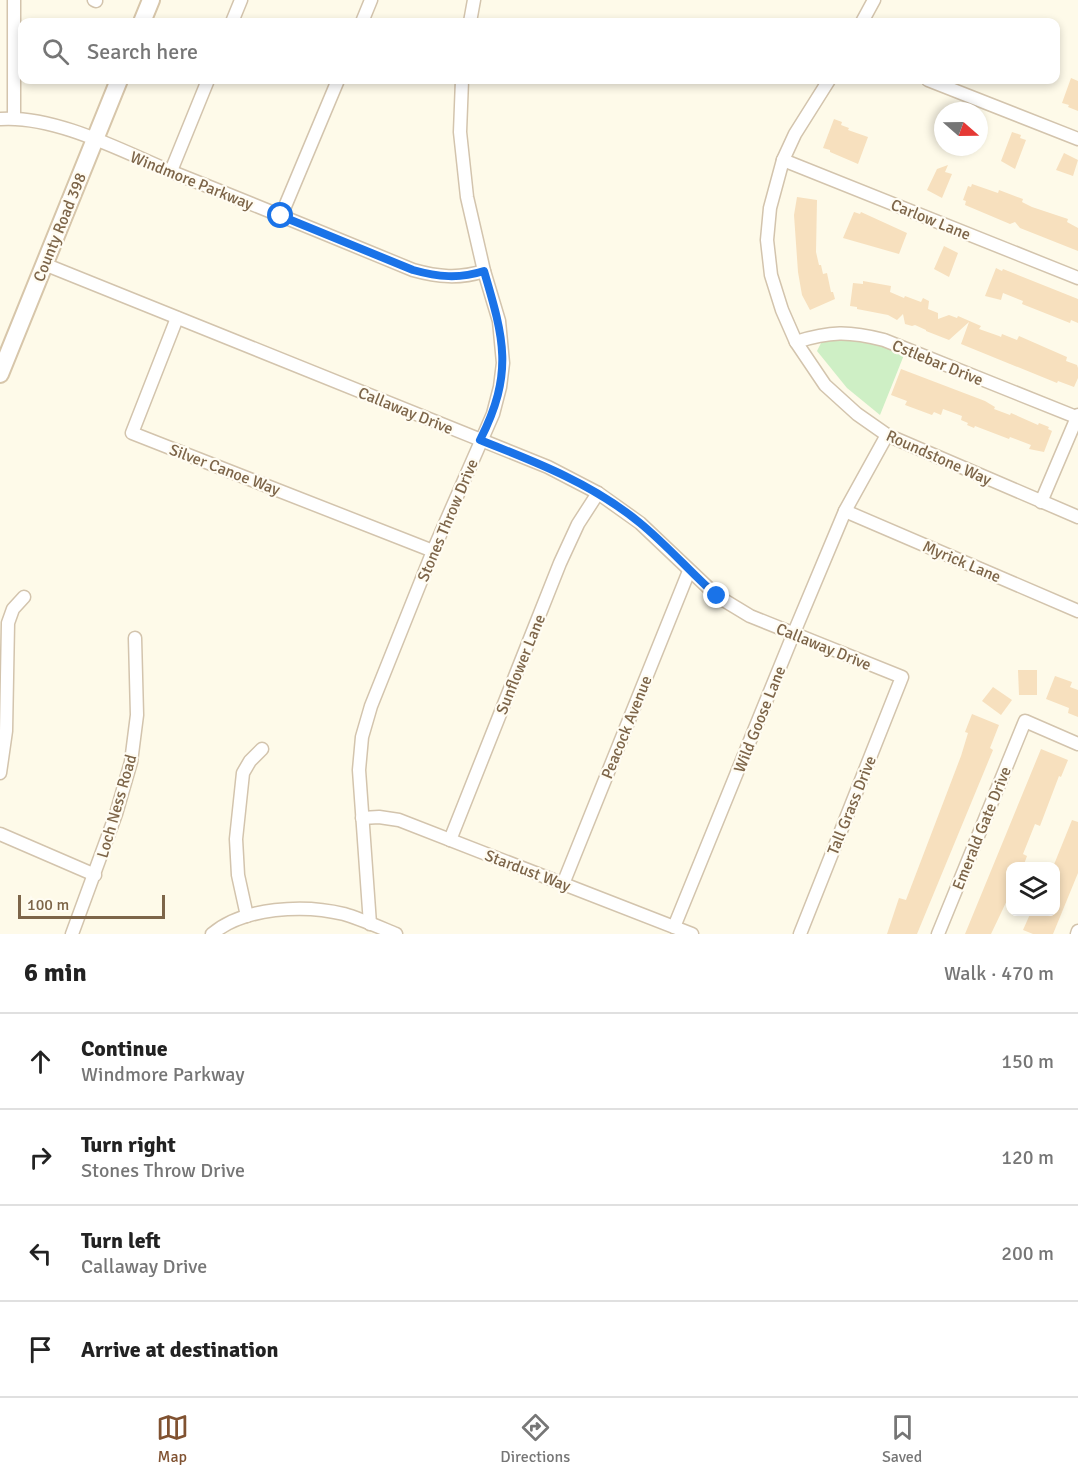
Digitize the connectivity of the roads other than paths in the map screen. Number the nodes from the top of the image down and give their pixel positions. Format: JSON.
{"nodes":[{"id":1,"x":14,"y":0,"type":"edge"},
{"id":2,"x":151,"y":0,"type":"edge"},
{"id":3,"x":241,"y":0,"type":"edge"},
{"id":4,"x":371,"y":0,"type":"edge"},
{"id":5,"x":474,"y":0,"type":"edge"},
{"id":6,"x":874,"y":0,"type":"edge"},
{"id":7,"x":144,"y":18,"type":"edge"},
{"id":8,"x":234,"y":18,"type":"edge"},
{"id":9,"x":364,"y":18,"type":"edge"},
{"id":10,"x":471,"y":18,"type":"edge"},
{"id":11,"x":864,"y":18,"type":"edge"},
{"id":12,"x":117,"y":84,"type":"edge"},
{"id":13,"x":206,"y":84,"type":"edge"},
{"id":14,"x":336,"y":84,"type":"edge"},
{"id":15,"x":462,"y":84,"type":"edge"},
{"id":16,"x":826,"y":84,"type":"edge"},
{"id":17,"x":938,"y":84,"type":"edge"},
{"id":18,"x":14,"y":118,"type":"junction"},
{"id":19,"x":0,"y":119,"type":"edge"},
{"id":20,"x":1078,"y":139,"type":"edge"},
{"id":21,"x":94,"y":140,"type":"junction"},
{"id":22,"x":783,"y":160,"type":"junction"},
{"id":23,"x":171,"y":171,"type":"junction"},
{"id":24,"x":281,"y":216,"type":"junction"},
{"id":25,"x":44,"y":264,"type":"junction"},
{"id":26,"x":484,"y":271,"type":"junction"},
{"id":27,"x":1078,"y":278,"type":"edge"},
{"id":28,"x":177,"y":318,"type":"junction"},
{"id":29,"x":796,"y":342,"type":"junction"},
{"id":30,"x":0,"y":374,"type":"edge"},
{"id":31,"x":1077,"y":416,"type":"edge"},
{"id":32,"x":887,"y":435,"type":"junction"},
{"id":33,"x":480,"y":440,"type":"junction"},
{"id":34,"x":598,"y":493,"type":"junction"},
{"id":35,"x":1041,"y":502,"type":"junction"},
{"id":36,"x":845,"y":511,"type":"junction"},
{"id":37,"x":1078,"y":517,"type":"edge"},
{"id":38,"x":433,"y":551,"type":"junction"},
{"id":39,"x":689,"y":571,"type":"junction"},
{"id":40,"x":24,"y":597,"type":"dead end"},
{"id":41,"x":1078,"y":611,"type":"edge"},
{"id":42,"x":793,"y":635,"type":"junction"},
{"id":43,"x":135,"y":638,"type":"dead end"},
{"id":44,"x":902,"y":677,"type":"joint"},
{"id":45,"x":1078,"y":744,"type":"edge"},
{"id":46,"x":262,"y":749,"type":"dead end"},
{"id":47,"x":0,"y":773,"type":"edge"},
{"id":48,"x":362,"y":818,"type":"junction"},
{"id":49,"x":0,"y":834,"type":"edge"},
{"id":50,"x":450,"y":840,"type":"junction"},
{"id":51,"x":95,"y":875,"type":"junction"},
{"id":52,"x":563,"y":884,"type":"junction"},
{"id":53,"x":247,"y":916,"type":"junction"},
{"id":54,"x":370,"y":924,"type":"junction"},
{"id":55,"x":674,"y":927,"type":"junction"},
{"id":56,"x":72,"y":934,"type":"edge"},
{"id":57,"x":212,"y":934,"type":"edge"},
{"id":58,"x":396,"y":934,"type":"edge"},
{"id":59,"x":692,"y":934,"type":"edge"},
{"id":60,"x":800,"y":934,"type":"edge"},
{"id":61,"x":938,"y":934,"type":"edge"}],
"edges":[{"from":1,"to":18,"type":"street"},
{"from":2,"to":7,"type":"street"},
{"from":3,"to":8,"type":"street"},
{"from":4,"to":9,"type":"street"},
{"from":5,"to":10,"type":"street"},
{"from":6,"to":11,"type":"street"},
{"from":12,"to":21,"type":"street","name":"County Road 398"},
{"from":13,"to":23,"type":"street"},
{"from":14,"to":24,"type":"street"},
{"from":15,"to":26,"type":"street","name":"Stones Throw Drive"},
{"from":16,"to":22,"type":"street","name":"Roundstone Way"},
{"from":17,"to":20,"type":"street"},
{"from":18,"to":19,"type":"street","name":"Windmore Parkway"},
{"from":18,"to":21,"type":"street","name":"Windmore Parkway"},
{"from":21,"to":23,"type":"street","name":"Windmore Parkway"},
{"from":21,"to":25,"type":"street","name":"County Road 398"},
{"from":22,"to":27,"type":"street","name":"Carlow Lane"},
{"from":22,"to":29,"type":"street","name":"Roundstone Way"},
{"from":23,"to":24,"type":"street","name":"Windmore Parkway"},
{"from":24,"to":26,"type":"street","name":"Windmore Parkway"},
{"from":25,"to":28,"type":"street","name":"Callaway Drive"},
{"from":25,"to":30,"type":"street","name":"County Road 398"},
{"from":26,"to":33,"type":"street","name":"Stones Throw Drive"},
{"from":28,"to":33,"type":"street","name":"Callaway Drive"},
{"from":28,"to":38,"type":"street","name":"Silver Canoe Way"},
{"from":29,"to":31,"type":"street","name":"Cstlebar Drive"},
{"from":29,"to":32,"type":"street","name":"Roundstone Way"},
{"from":31,"to":35,"type":"street"},
{"from":32,"to":35,"type":"street","name":"Roundstone Way"},
{"from":32,"to":36,"type":"street","name":"Wild Goose Lane"},
{"from":33,"to":34,"type":"street","name":"Callaway Drive"},
{"from":33,"to":38,"type":"street","name":"Stones Throw Drive"},
{"from":34,"to":39,"type":"street","name":"Callaway Drive"},
{"from":34,"to":50,"type":"street","name":"Sunflower Lane"},
{"from":35,"to":37,"type":"street","name":"Roundstone Way"},
{"from":36,"to":41,"type":"street","name":"Myrick Lane"},
{"from":36,"to":42,"type":"street","name":"Wild Goose Lane"},
{"from":38,"to":48,"type":"street","name":"Stones Throw Drive"},
{"from":39,"to":42,"type":"street","name":"Callaway Drive"},
{"from":39,"to":52,"type":"street","name":"Peacock Avenue"},
{"from":40,"to":47,"type":"street"},
{"from":42,"to":44,"type":"street","name":"Callaway Drive"},
{"from":42,"to":55,"type":"street","name":"Wild Goose Lane"},
{"from":43,"to":51,"type":"street","name":"Loch Ness Road"},
{"from":44,"to":60,"type":"street","name":"Tall Grass Drive"},
{"from":45,"to":61,"type":"street","name":"Emerald Gate Drive"},
{"from":46,"to":53,"type":"street"},
{"from":48,"to":50,"type":"street","name":"Stardust Way"},
{"from":48,"to":54,"type":"street","name":"Stones Throw Drive"},
{"from":49,"to":51,"type":"street"},
{"from":50,"to":52,"type":"street","name":"Stardust Way"},
{"from":51,"to":56,"type":"street","name":"Loch Ness Road"},
{"from":52,"to":55,"type":"street","name":"Stardust Way"},
{"from":53,"to":54,"type":"street"},
{"from":53,"to":57,"type":"street"},
{"from":54,"to":58,"type":"street"},
{"from":55,"to":59,"type":"street","name":"Stardust Way"}]}
